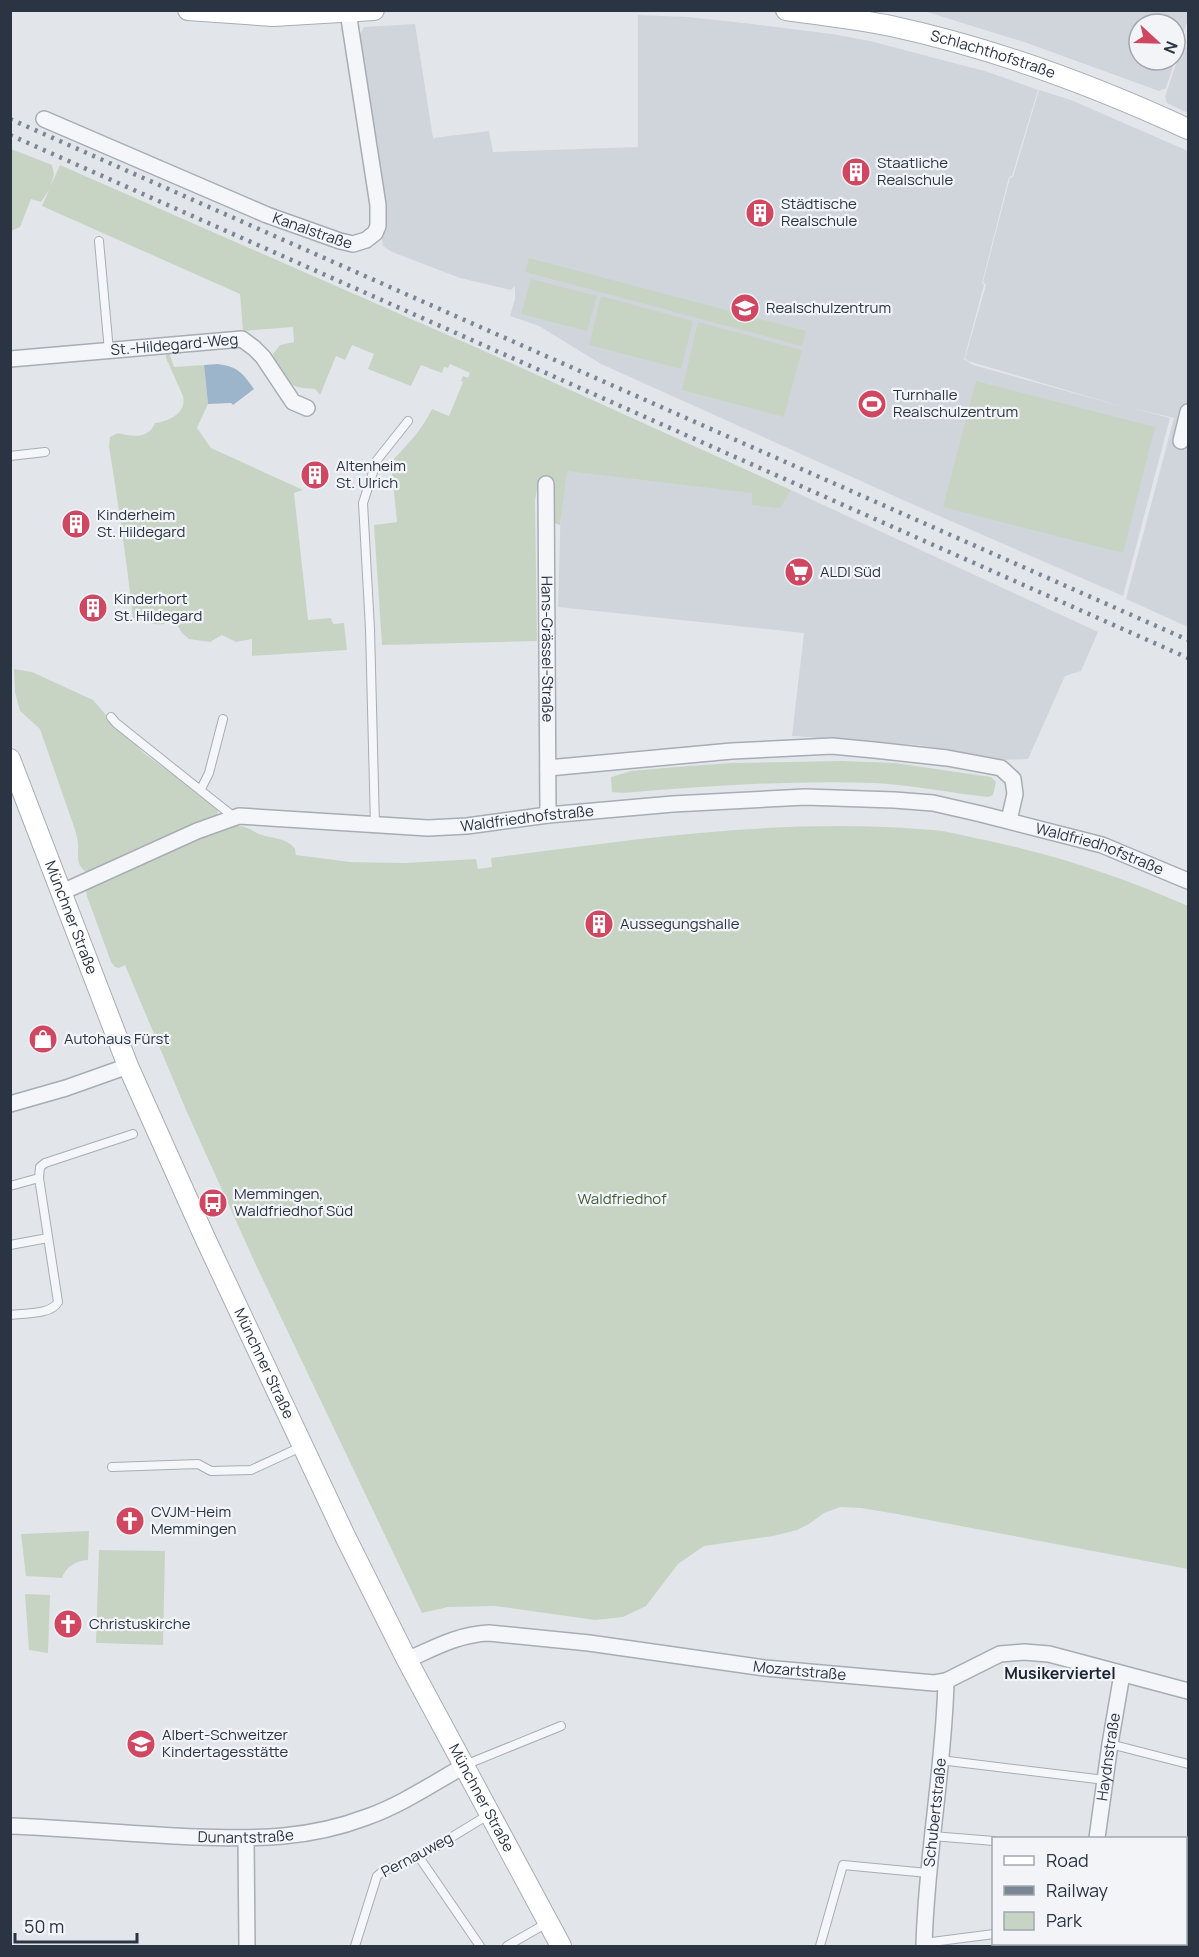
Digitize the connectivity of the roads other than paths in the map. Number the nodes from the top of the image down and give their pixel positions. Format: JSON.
{"nodes":[{"id":1,"x":374,"y":10,"type":"edge"},
{"id":2,"x":786,"y":10,"type":"edge"},
{"id":3,"x":195,"y":11,"type":"edge"},
{"id":4,"x":348,"y":12,"type":"junction"},
{"id":5,"x":890,"y":18,"type":"edge"},
{"id":6,"x":44,"y":118,"type":"dead end"},
{"id":7,"x":1188,"y":129,"type":"edge"},
{"id":8,"x":99,"y":241,"type":"dead end"},
{"id":9,"x":109,"y":351,"type":"junction"},
{"id":10,"x":10,"y":359,"type":"edge"},
{"id":11,"x":307,"y":408,"type":"dead end"},
{"id":12,"x":1188,"y":412,"type":"edge"},
{"id":13,"x":408,"y":421,"type":"dead end"},
{"id":14,"x":1181,"y":441,"type":"dead end"},
{"id":15,"x":45,"y":452,"type":"dead end"},
{"id":16,"x":10,"y":456,"type":"edge"},
{"id":17,"x":546,"y":484,"type":"dead end"},
{"id":18,"x":111,"y":717,"type":"dead end"},
{"id":19,"x":223,"y":719,"type":"dead end"},
{"id":20,"x":10,"y":759,"type":"edge"},
{"id":21,"x":548,"y":768,"type":"junction"},
{"id":22,"x":201,"y":789,"type":"junction"},
{"id":23,"x":548,"y":815,"type":"junction"},
{"id":24,"x":234,"y":817,"type":"junction"},
{"id":25,"x":1009,"y":820,"type":"junction"},
{"id":26,"x":375,"y":826,"type":"junction"},
{"id":27,"x":1188,"y":881,"type":"edge"},
{"id":28,"x":60,"y":893,"type":"junction"},
{"id":29,"x":128,"y":1066,"type":"junction"},
{"id":30,"x":10,"y":1104,"type":"edge"},
{"id":31,"x":133,"y":1134,"type":"dead end"},
{"id":32,"x":39,"y":1178,"type":"junction"},
{"id":33,"x":10,"y":1186,"type":"edge"},
{"id":34,"x":48,"y":1238,"type":"junction"},
{"id":35,"x":10,"y":1245,"type":"edge"},
{"id":36,"x":10,"y":1315,"type":"edge"},
{"id":37,"x":303,"y":1446,"type":"junction"},
{"id":38,"x":112,"y":1467,"type":"dead end"},
{"id":39,"x":407,"y":1660,"type":"junction"},
{"id":40,"x":1122,"y":1674,"type":"junction"},
{"id":41,"x":946,"y":1681,"type":"junction"},
{"id":42,"x":1188,"y":1691,"type":"edge"},
{"id":43,"x":561,"y":1726,"type":"dead end"},
{"id":44,"x":1110,"y":1744,"type":"junction"},
{"id":45,"x":940,"y":1760,"type":"junction"},
{"id":46,"x":1188,"y":1764,"type":"edge"},
{"id":47,"x":464,"y":1766,"type":"junction"},
{"id":48,"x":1105,"y":1780,"type":"junction"},
{"id":49,"x":490,"y":1815,"type":"junction"},
{"id":50,"x":10,"y":1826,"type":"edge"},
{"id":51,"x":932,"y":1836,"type":"junction"},
{"id":52,"x":1101,"y":1837,"type":"edge"},
{"id":53,"x":246,"y":1839,"type":"junction"},
{"id":54,"x":992,"y":1841,"type":"edge"},
{"id":55,"x":419,"y":1857,"type":"junction"},
{"id":56,"x":928,"y":1873,"type":"junction"},
{"id":57,"x":549,"y":1922,"type":"junction"},
{"id":58,"x":992,"y":1934,"type":"edge"},
{"id":59,"x":924,"y":1945,"type":"edge"},
{"id":60,"x":247,"y":1947,"type":"edge"},
{"id":61,"x":355,"y":1947,"type":"edge"},
{"id":62,"x":480,"y":1947,"type":"edge"},
{"id":63,"x":507,"y":1947,"type":"edge"},
{"id":64,"x":561,"y":1947,"type":"edge"},
{"id":65,"x":820,"y":1947,"type":"edge"}],
"edges":[{"from":1,"to":4,"type":"street"},
{"from":2,"to":5,"type":"street","name":"Schlachthofstraße"},
{"from":3,"to":4,"type":"street"},
{"from":4,"to":6,"type":"street","name":"Kanalstraße"},
{"from":5,"to":7,"type":"street","name":"Schlachthofstraße"},
{"from":8,"to":9,"type":"lane"},
{"from":9,"to":10,"type":"street","name":"St.-Hildegard-Weg"},
{"from":9,"to":11,"type":"street","name":"St.-Hildegard-Weg"},
{"from":12,"to":14,"type":"street"},
{"from":13,"to":26,"type":"lane"},
{"from":15,"to":16,"type":"lane"},
{"from":17,"to":21,"type":"street","name":"Hans-Grässel-Straße"},
{"from":18,"to":22,"type":"lane"},
{"from":19,"to":22,"type":"lane"},
{"from":20,"to":28,"type":"street","name":"Münchner Straße"},
{"from":21,"to":23,"type":"street","name":"Hans-Grässel-Straße"},
{"from":21,"to":25,"type":"street"},
{"from":22,"to":24,"type":"lane"},
{"from":23,"to":25,"type":"street","name":"Waldfriedhofstraße"},
{"from":23,"to":26,"type":"street","name":"Waldfriedhofstraße"},
{"from":24,"to":26,"type":"street","name":"Waldfriedhofstraße"},
{"from":24,"to":28,"type":"street","name":"Waldfriedhofstraße"},
{"from":25,"to":27,"type":"street","name":"Waldfriedhofstraße"},
{"from":28,"to":29,"type":"street","name":"Münchner Straße"},
{"from":29,"to":30,"type":"street"},
{"from":29,"to":37,"type":"street","name":"Münchner Straße"},
{"from":31,"to":32,"type":"lane"},
{"from":32,"to":33,"type":"lane"},
{"from":32,"to":34,"type":"lane"},
{"from":34,"to":35,"type":"lane"},
{"from":34,"to":36,"type":"lane"},
{"from":37,"to":38,"type":"lane"},
{"from":37,"to":39,"type":"street","name":"Münchner Straße"},
{"from":39,"to":41,"type":"street","name":"Mozartstraße"},
{"from":39,"to":47,"type":"street","name":"Münchner Straße"},
{"from":40,"to":41,"type":"street","name":"Mozartstraße"},
{"from":40,"to":42,"type":"street","name":"Mozartstraße"},
{"from":40,"to":44,"type":"street","name":"Haydnstraße"},
{"from":41,"to":45,"type":"street","name":"Schubertstraße"},
{"from":43,"to":47,"type":"lane"},
{"from":44,"to":46,"type":"lane"},
{"from":44,"to":48,"type":"street","name":"Haydnstraße"},
{"from":45,"to":48,"type":"lane"},
{"from":45,"to":51,"type":"street","name":"Schubertstraße"},
{"from":47,"to":49,"type":"street","name":"Münchner Straße"},
{"from":47,"to":53,"type":"street","name":"Dunantstraße"},
{"from":48,"to":52,"type":"street","name":"Haydnstraße"},
{"from":49,"to":55,"type":"lane","name":"Pernauweg"},
{"from":49,"to":57,"type":"street","name":"Münchner Straße"},
{"from":50,"to":53,"type":"street","name":"Dunantstraße"},
{"from":51,"to":54,"type":"lane"},
{"from":51,"to":56,"type":"street","name":"Schubertstraße"},
{"from":53,"to":60,"type":"street"},
{"from":55,"to":61,"type":"lane","name":"Pernauweg"},
{"from":55,"to":62,"type":"lane"},
{"from":56,"to":59,"type":"street","name":"Schubertstraße"},
{"from":56,"to":65,"type":"lane"},
{"from":57,"to":63,"type":"lane"},
{"from":57,"to":64,"type":"street","name":"Münchner Straße"},
{"from":58,"to":59,"type":"lane"}]}
